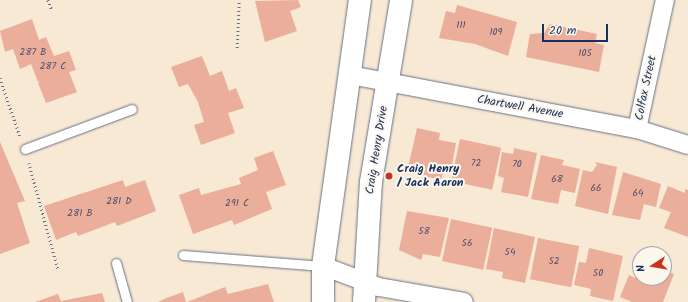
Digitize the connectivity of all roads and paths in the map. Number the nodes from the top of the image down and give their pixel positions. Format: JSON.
{"nodes":[{"id":1,"x":48,"y":0,"type":"edge"},
{"id":2,"x":239,"y":0,"type":"edge"},
{"id":3,"x":360,"y":0,"type":"edge"},
{"id":4,"x":401,"y":0,"type":"edge"},
{"id":5,"x":665,"y":0,"type":"edge"},
{"id":6,"x":52,"y":10,"type":"dead end"},
{"id":7,"x":237,"y":48,"type":"dead end"},
{"id":8,"x":350,"y":75,"type":"junction"},
{"id":9,"x":0,"y":78,"type":"edge"},
{"id":10,"x":388,"y":83,"type":"junction"},
{"id":11,"x":132,"y":109,"type":"dead end"},
{"id":12,"x":637,"y":129,"type":"junction"},
{"id":13,"x":688,"y":145,"type":"edge"},
{"id":14,"x":25,"y":149,"type":"junction"},
{"id":15,"x":183,"y":255,"type":"dead end"},
{"id":16,"x":116,"y":263,"type":"dead end"},
{"id":17,"x":323,"y":266,"type":"junction"},
{"id":18,"x":58,"y":269,"type":"dead end"},
{"id":19,"x":364,"y":292,"type":"edge"},
{"id":20,"x":127,"y":302,"type":"edge"},
{"id":21,"x":323,"y":302,"type":"edge"},
{"id":22,"x":464,"y":302,"type":"edge"}],
"edges":[{"from":1,"to":6,"type":"path"},
{"from":2,"to":7,"type":"path"},
{"from":3,"to":8,"type":"street"},
{"from":4,"to":10,"type":"street","name":"Craig Henry Drive"},
{"from":5,"to":12,"type":"street","name":"Colfax Street"},
{"from":8,"to":10,"type":"street","name":"Chartwell Avenue"},
{"from":8,"to":17,"type":"street"},
{"from":9,"to":14,"type":"path"},
{"from":10,"to":12,"type":"street","name":"Chartwell Avenue"},
{"from":10,"to":19,"type":"street","name":"Craig Henry Drive"},
{"from":11,"to":14,"type":"lane"},
{"from":12,"to":13,"type":"street","name":"Chartwell Avenue"},
{"from":14,"to":18,"type":"path"},
{"from":15,"to":17,"type":"lane"},
{"from":16,"to":20,"type":"lane"},
{"from":17,"to":19,"type":"street"},
{"from":17,"to":21,"type":"street"},
{"from":19,"to":22,"type":"street"}]}
